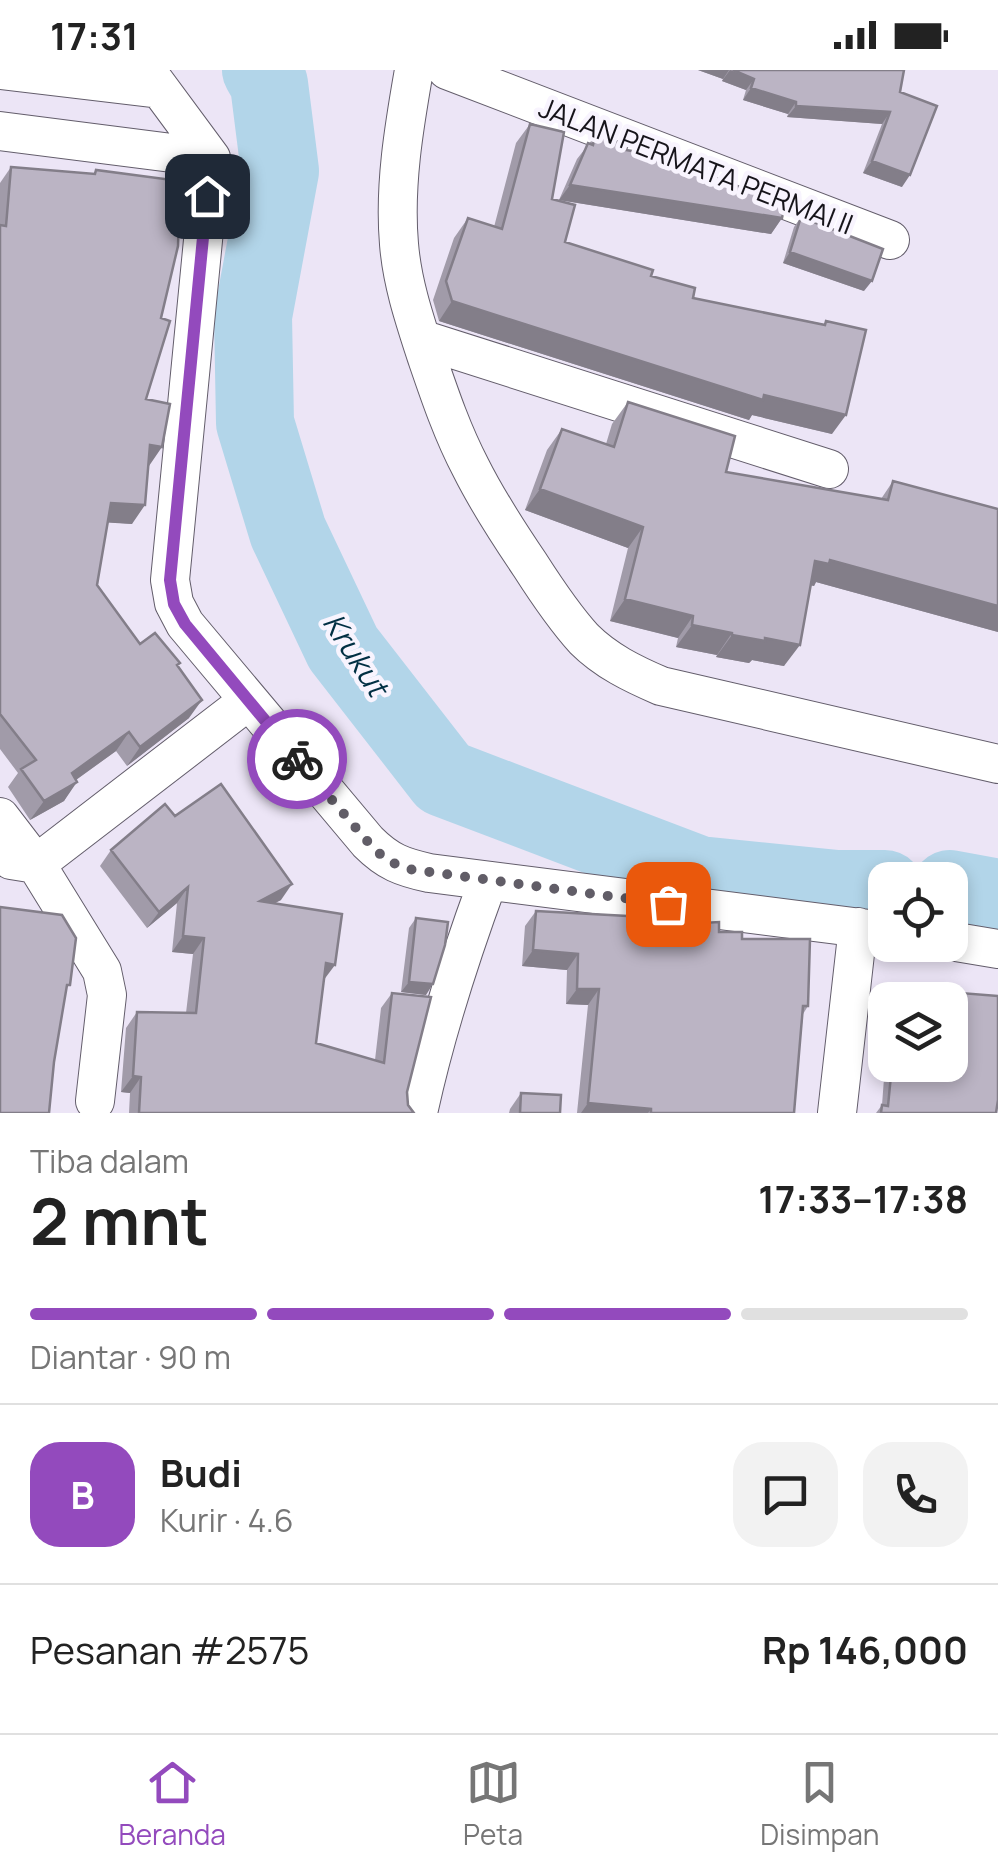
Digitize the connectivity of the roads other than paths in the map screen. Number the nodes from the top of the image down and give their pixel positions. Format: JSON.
{"nodes":[{"id":1,"x":0,"y":70,"type":"edge"},
{"id":2,"x":414,"y":70,"type":"edge"},
{"id":3,"x":447,"y":70,"type":"edge"},
{"id":4,"x":153,"y":79,"type":"edge"},
{"id":5,"x":0,"y":131,"type":"edge"},
{"id":6,"x":211,"y":158,"type":"junction"},
{"id":7,"x":890,"y":240,"type":"dead end"},
{"id":8,"x":421,"y":339,"type":"junction"},
{"id":9,"x":829,"y":469,"type":"dead end"},
{"id":10,"x":248,"y":702,"type":"junction"},
{"id":11,"x":998,"y":764,"type":"edge"},
{"id":12,"x":0,"y":817,"type":"edge"},
{"id":13,"x":18,"y":861,"type":"edge"},
{"id":14,"x":488,"y":881,"type":"junction"},
{"id":15,"x":868,"y":928,"type":"edge"},
{"id":16,"x":968,"y":945,"type":"edge"},
{"id":17,"x":998,"y":949,"type":"edge"},
{"id":18,"x":868,"y":950,"type":"edge"},
{"id":19,"x":95,"y":1101,"type":"dead end"},
{"id":20,"x":418,"y":1113,"type":"edge"},
{"id":21,"x":837,"y":1113,"type":"edge"}],
"edges":[{"from":1,"to":4,"type":"street"},
{"from":2,"to":8,"type":"street"},
{"from":3,"to":7,"type":"street","name":"JALAN PERMATA PERMAI II"},
{"from":4,"to":6,"type":"street"},
{"from":5,"to":6,"type":"street"},
{"from":6,"to":10,"type":"street"},
{"from":8,"to":9,"type":"street"},
{"from":8,"to":11,"type":"street"},
{"from":10,"to":13,"type":"street"},
{"from":10,"to":14,"type":"street"},
{"from":12,"to":13,"type":"street"},
{"from":13,"to":19,"type":"street"},
{"from":14,"to":15,"type":"street"},
{"from":14,"to":20,"type":"street"},
{"from":16,"to":17,"type":"street"},
{"from":18,"to":21,"type":"street"}]}
